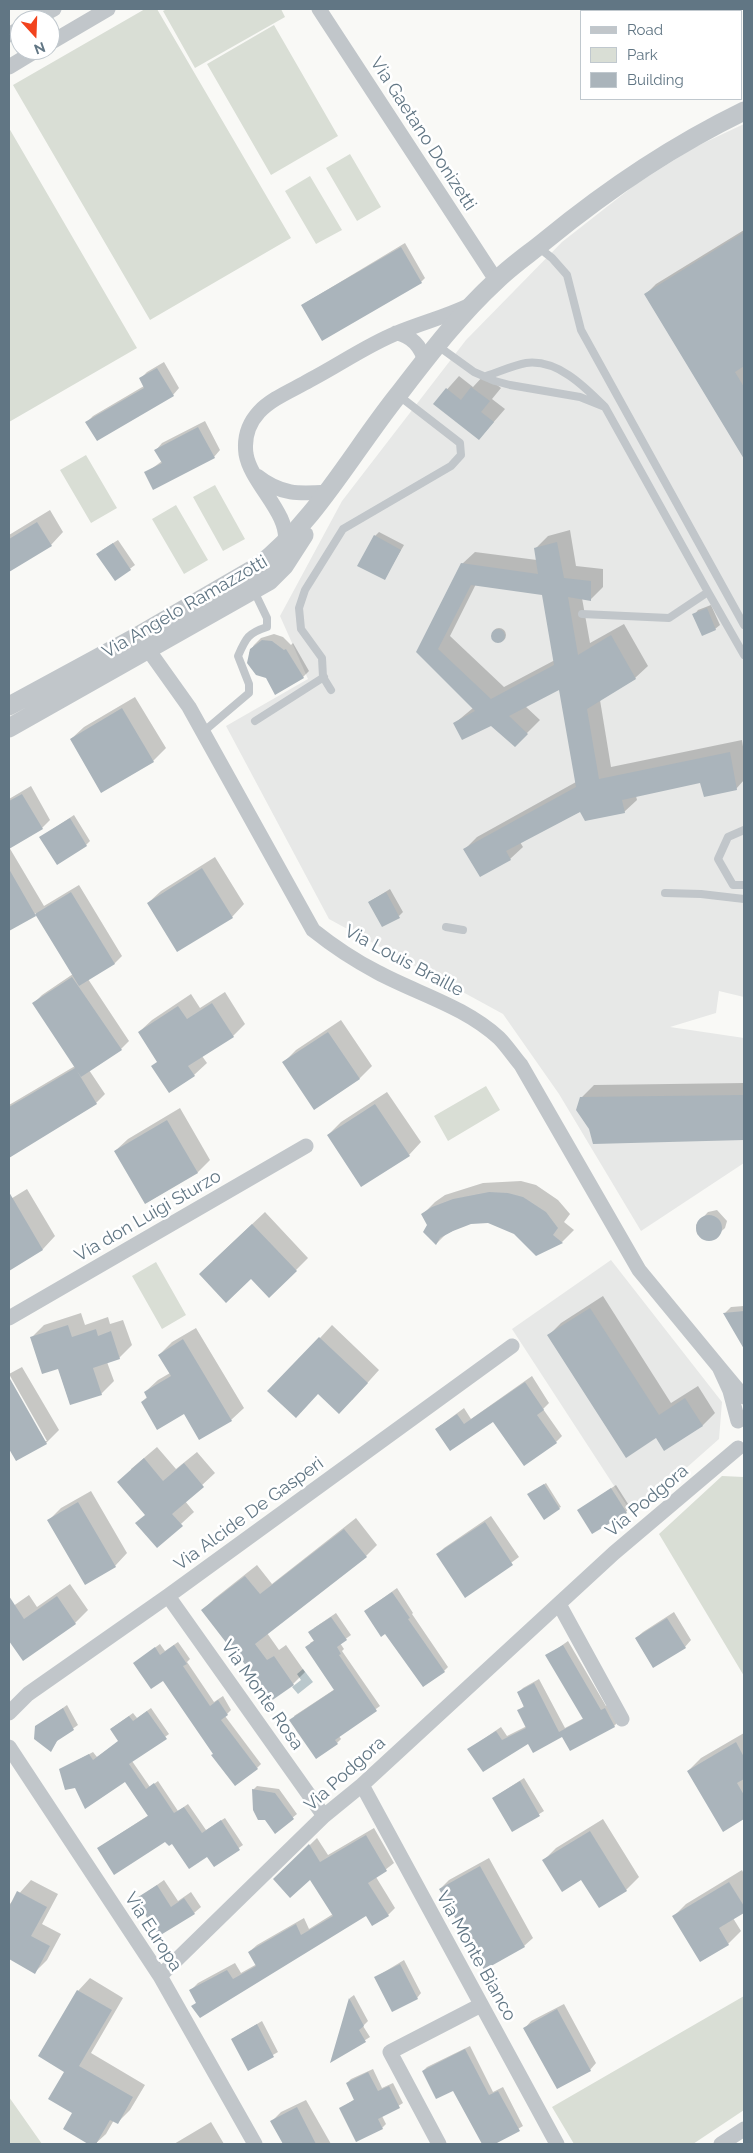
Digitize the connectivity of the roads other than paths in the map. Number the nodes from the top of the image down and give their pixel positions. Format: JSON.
{"nodes":[{"id":1,"x":108,"y":9,"type":"edge"},
{"id":2,"x":319,"y":9,"type":"edge"},
{"id":3,"x":60,"y":37,"type":"edge"},
{"id":4,"x":21,"y":60,"type":"edge"},
{"id":5,"x":9,"y":67,"type":"edge"},
{"id":6,"x":744,"y":111,"type":"edge"},
{"id":7,"x":538,"y":247,"type":"junction"},
{"id":8,"x":496,"y":280,"type":"junction"},
{"id":9,"x":472,"y":304,"type":"junction"},
{"id":10,"x":396,"y":333,"type":"junction"},
{"id":11,"x":438,"y":346,"type":"junction"},
{"id":12,"x":425,"y":362,"type":"junction"},
{"id":13,"x":486,"y":376,"type":"junction"},
{"id":14,"x":398,"y":395,"type":"junction"},
{"id":15,"x":605,"y":407,"type":"junction"},
{"id":16,"x":252,"y":472,"type":"junction"},
{"id":17,"x":327,"y":492,"type":"junction"},
{"id":18,"x":285,"y":544,"type":"junction"},
{"id":19,"x":254,"y":590,"type":"junction"},
{"id":20,"x":708,"y":592,"type":"junction"},
{"id":21,"x":582,"y":614,"type":"dead end"},
{"id":22,"x":744,"y":625,"type":"edge"},
{"id":23,"x":143,"y":643,"type":"junction"},
{"id":24,"x":744,"y":655,"type":"edge"},
{"id":25,"x":324,"y":677,"type":"junction"},
{"id":26,"x":331,"y":690,"type":"dead end"},
{"id":27,"x":9,"y":706,"type":"edge"},
{"id":28,"x":256,"y":721,"type":"dead end"},
{"id":29,"x":9,"y":728,"type":"edge"},
{"id":30,"x":203,"y":732,"type":"junction"},
{"id":31,"x":744,"y":830,"type":"edge"},
{"id":32,"x":744,"y":885,"type":"edge"},
{"id":33,"x":664,"y":893,"type":"dead end"},
{"id":34,"x":744,"y":900,"type":"edge"},
{"id":35,"x":446,"y":927,"type":"dead end"},
{"id":36,"x":463,"y":930,"type":"dead end"},
{"id":37,"x":306,"y":1146,"type":"dead end"},
{"id":38,"x":9,"y":1318,"type":"edge"},
{"id":39,"x":512,"y":1346,"type":"dead end"},
{"id":40,"x":720,"y":1367,"type":"junction"},
{"id":41,"x":744,"y":1397,"type":"edge"},
{"id":42,"x":741,"y":1418,"type":"edge"},
{"id":43,"x":741,"y":1452,"type":"edge"},
{"id":44,"x":168,"y":1596,"type":"junction"},
{"id":45,"x":559,"y":1604,"type":"junction"},
{"id":46,"x":9,"y":1713,"type":"edge"},
{"id":47,"x":622,"y":1719,"type":"dead end"},
{"id":48,"x":9,"y":1747,"type":"edge"},
{"id":49,"x":362,"y":1786,"type":"junction"},
{"id":50,"x":324,"y":1816,"type":"junction"},
{"id":51,"x":160,"y":1976,"type":"junction"},
{"id":52,"x":481,"y":2005,"type":"junction"},
{"id":53,"x":744,"y":2129,"type":"edge"},
{"id":54,"x":553,"y":2143,"type":"edge"},
{"id":55,"x":254,"y":2144,"type":"edge"},
{"id":56,"x":438,"y":2144,"type":"edge"},
{"id":57,"x":721,"y":2144,"type":"edge"}],
"edges":[{"from":1,"to":3,"type":"street"},
{"from":2,"to":8,"type":"street","name":"Via Gaetano Donizetti"},
{"from":4,"to":5,"type":"street"},
{"from":6,"to":7,"type":"street"},
{"from":7,"to":8,"type":"street"},
{"from":7,"to":22,"type":"lane"},
{"from":8,"to":9,"type":"street"},
{"from":9,"to":10,"type":"street"},
{"from":9,"to":11,"type":"street"},
{"from":10,"to":12,"type":"street"},
{"from":10,"to":16,"type":"street"},
{"from":11,"to":12,"type":"street"},
{"from":11,"to":13,"type":"lane"},
{"from":12,"to":14,"type":"street"},
{"from":13,"to":15,"type":"lane"},
{"from":13,"to":15,"type":"lane"},
{"from":14,"to":17,"type":"street"},
{"from":14,"to":25,"type":"lane"},
{"from":15,"to":20,"type":"lane"},
{"from":16,"to":17,"type":"street"},
{"from":16,"to":18,"type":"street"},
{"from":17,"to":18,"type":"street","name":"Via Angelo Ramazzotti"},
{"from":17,"to":19,"type":"street","name":"Via Angelo Ramazzotti"},
{"from":18,"to":23,"type":"street","name":"Via Angelo Ramazzotti"},
{"from":19,"to":23,"type":"street","name":"Via Angelo Ramazzotti"},
{"from":19,"to":30,"type":"lane"},
{"from":20,"to":21,"type":"lane"},
{"from":20,"to":24,"type":"lane"},
{"from":23,"to":27,"type":"street","name":"Via Angelo Ramazzotti"},
{"from":23,"to":29,"type":"street","name":"Via Angelo Ramazzotti"},
{"from":23,"to":30,"type":"street","name":"Via Louis Braille"},
{"from":25,"to":26,"type":"lane"},
{"from":25,"to":28,"type":"lane"},
{"from":30,"to":40,"type":"street","name":"Via Louis Braille"},
{"from":31,"to":32,"type":"lane"},
{"from":33,"to":34,"type":"lane"},
{"from":35,"to":36,"type":"lane"},
{"from":37,"to":38,"type":"street","name":"Via don Luigi Sturzo"},
{"from":39,"to":44,"type":"street","name":"Via Alcide De Gasperi"},
{"from":40,"to":41,"type":"street","name":"Via Louis Braille"},
{"from":40,"to":42,"type":"street"},
{"from":42,"to":43,"type":"street"},
{"from":43,"to":45,"type":"street","name":"Via Podgora"},
{"from":44,"to":46,"type":"street","name":"Via Alcide De Gasperi"},
{"from":44,"to":50,"type":"street","name":"Via Monte Rosa"},
{"from":45,"to":47,"type":"street"},
{"from":45,"to":49,"type":"street","name":"Via Podgora"},
{"from":48,"to":51,"type":"street","name":"Via Europa"},
{"from":49,"to":50,"type":"street","name":"Via Podgora"},
{"from":49,"to":52,"type":"street","name":"Via Monte Bianco"},
{"from":50,"to":51,"type":"street","name":"Via Podgora"},
{"from":51,"to":55,"type":"street","name":"Via Europa"},
{"from":52,"to":54,"type":"street","name":"Via Monte Bianco"},
{"from":52,"to":56,"type":"street"},
{"from":53,"to":57,"type":"street"}]}
